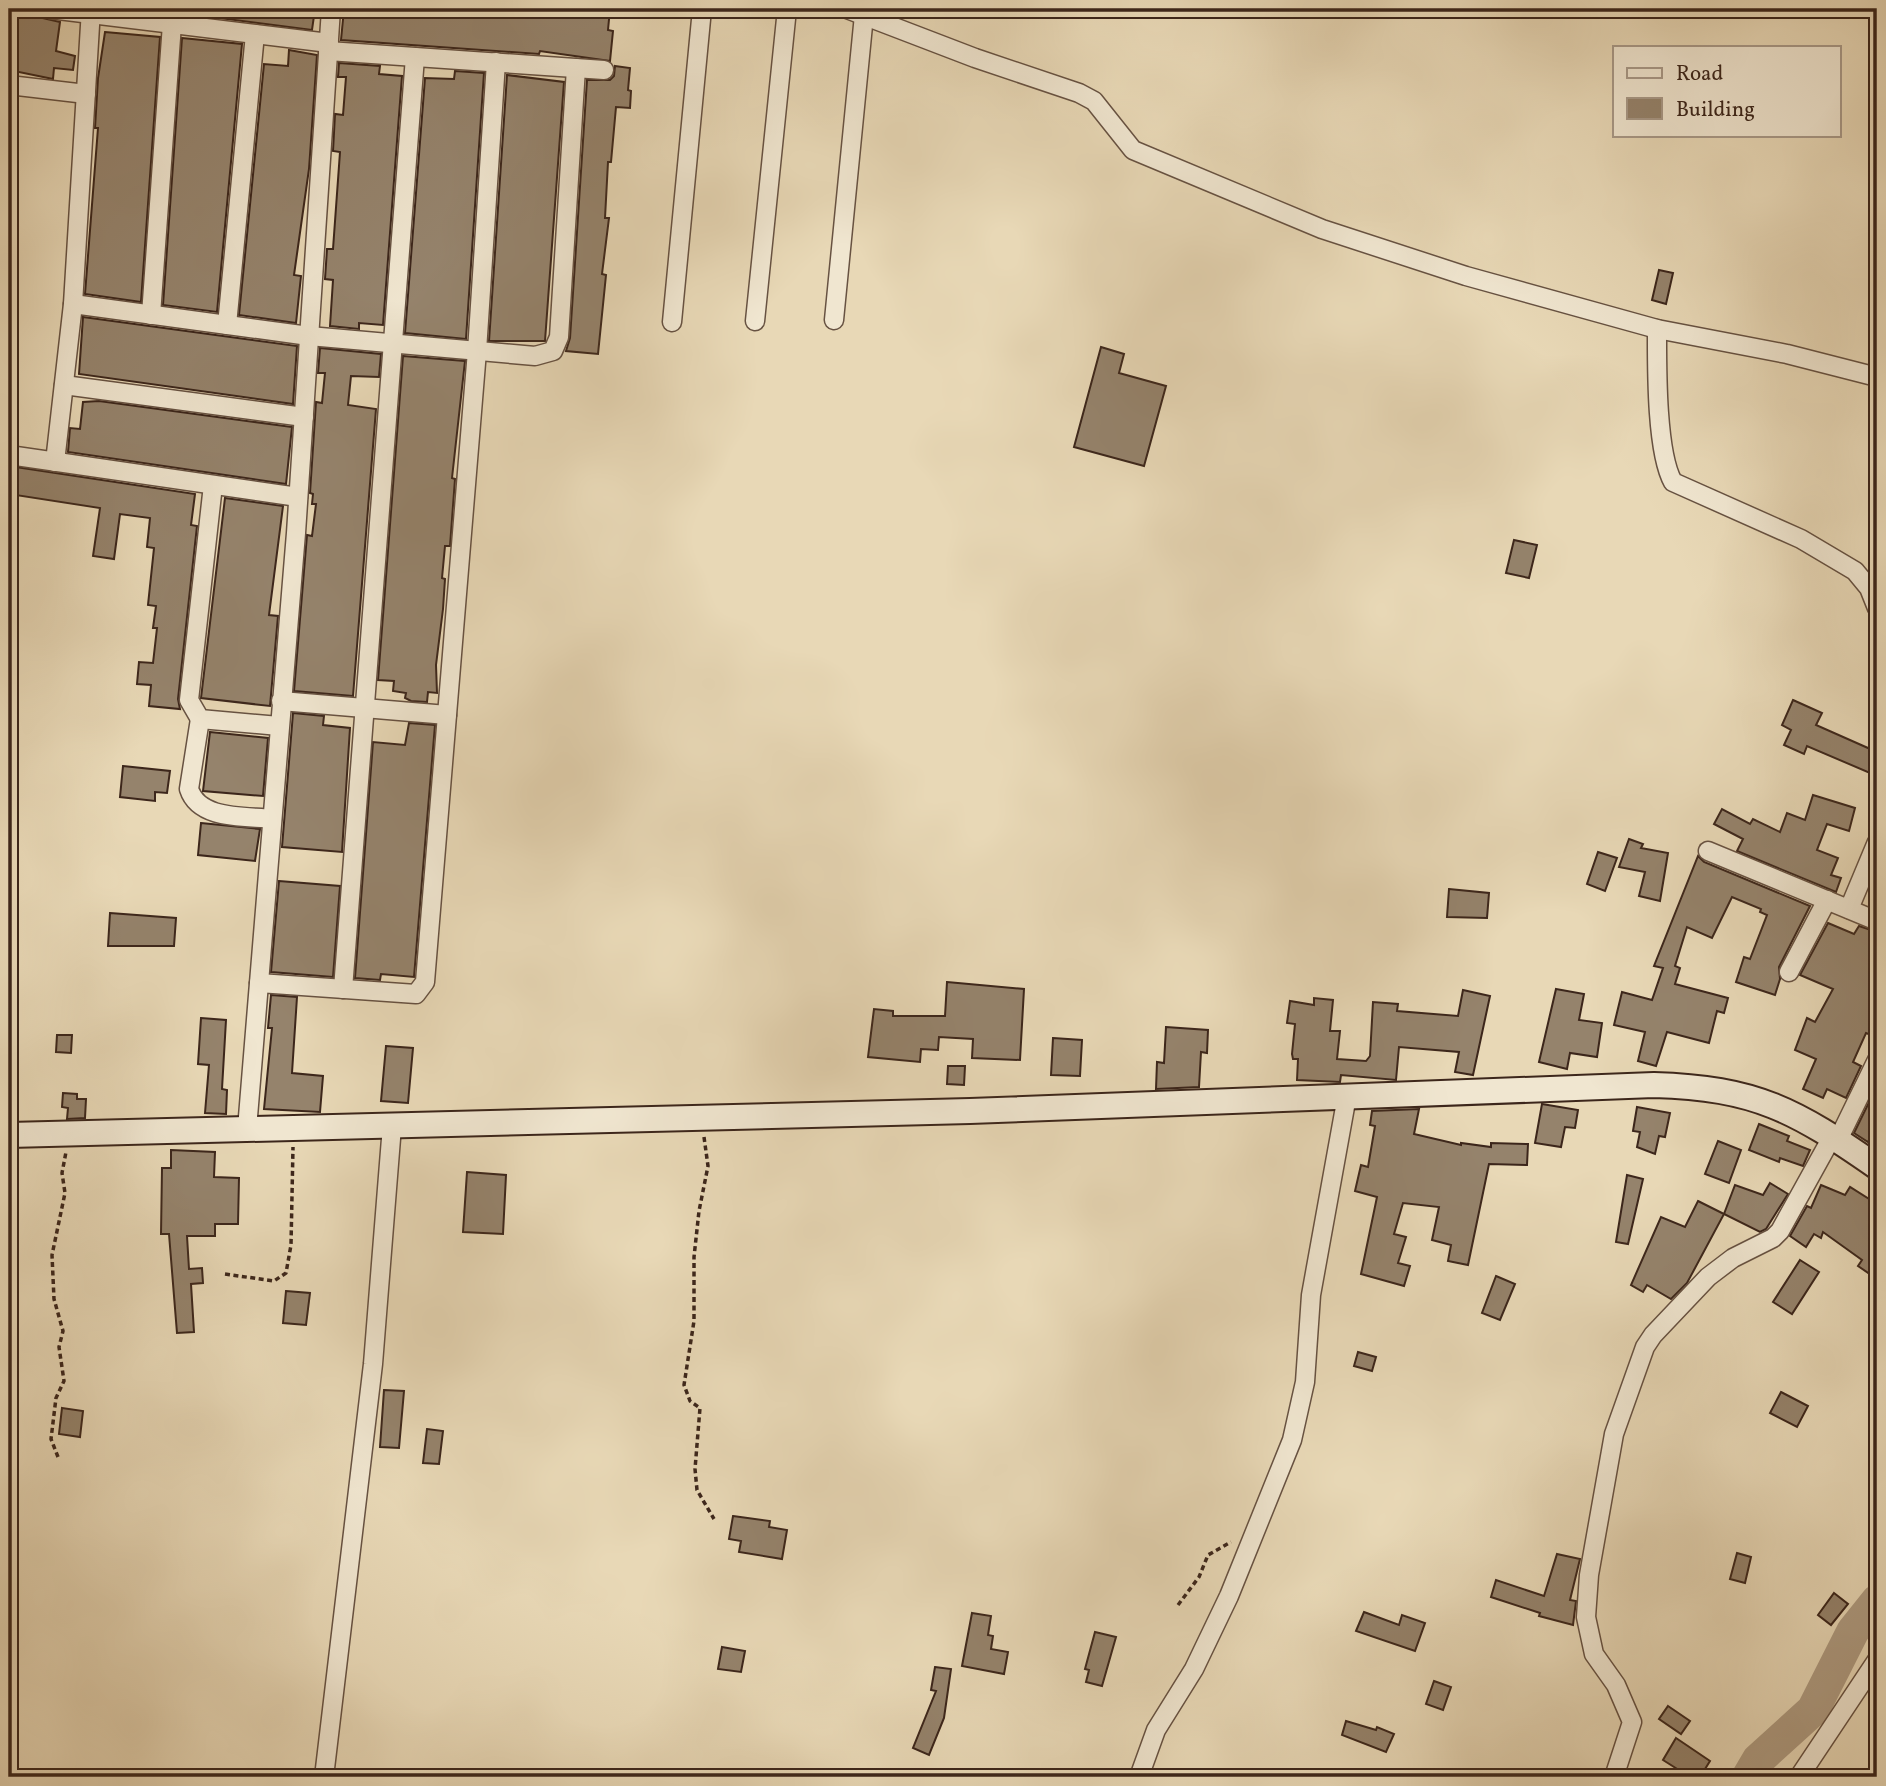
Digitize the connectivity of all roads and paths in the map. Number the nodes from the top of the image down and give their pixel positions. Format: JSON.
{"nodes":[{"id":1,"x":50,"y":9,"type":"edge"},
{"id":2,"x":331,"y":9,"type":"edge"},
{"id":3,"x":702,"y":9,"type":"edge"},
{"id":4,"x":788,"y":9,"type":"edge"},
{"id":5,"x":846,"y":9,"type":"edge"},
{"id":6,"x":90,"y":12,"type":"edge"},
{"id":7,"x":864,"y":16,"type":"junction"},
{"id":8,"x":172,"y":24,"type":"junction"},
{"id":9,"x":255,"y":34,"type":"junction"},
{"id":10,"x":328,"y":47,"type":"junction"},
{"id":11,"x":415,"y":57,"type":"junction"},
{"id":12,"x":496,"y":62,"type":"junction"},
{"id":13,"x":576,"y":68,"type":"junction"},
{"id":14,"x":604,"y":70,"type":"dead end"},
{"id":15,"x":9,"y":85,"type":"edge"},
{"id":16,"x":86,"y":94,"type":"junction"},
{"id":17,"x":73,"y":304,"type":"junction"},
{"id":18,"x":151,"y":315,"type":"junction"},
{"id":19,"x":834,"y":320,"type":"dead end"},
{"id":20,"x":755,"y":321,"type":"dead end"},
{"id":21,"x":672,"y":322,"type":"dead end"},
{"id":22,"x":228,"y":325,"type":"junction"},
{"id":23,"x":1657,"y":329,"type":"junction"},
{"id":24,"x":309,"y":336,"type":"junction"},
{"id":25,"x":393,"y":343,"type":"junction"},
{"id":26,"x":477,"y":351,"type":"junction"},
{"id":27,"x":1877,"y":377,"type":"edge"},
{"id":28,"x":64,"y":385,"type":"junction"},
{"id":29,"x":304,"y":416,"type":"junction"},
{"id":30,"x":9,"y":455,"type":"edge"},
{"id":31,"x":55,"y":462,"type":"junction"},
{"id":32,"x":213,"y":485,"type":"junction"},
{"id":33,"x":298,"y":498,"type":"junction"},
{"id":34,"x":1877,"y":608,"type":"edge"},
{"id":35,"x":281,"y":702,"type":"junction"},
{"id":36,"x":365,"y":709,"type":"junction"},
{"id":37,"x":447,"y":715,"type":"junction"},
{"id":38,"x":200,"y":719,"type":"junction"},
{"id":39,"x":279,"y":726,"type":"junction"},
{"id":40,"x":272,"y":819,"type":"junction"},
{"id":41,"x":1877,"y":842,"type":"edge"},
{"id":42,"x":1708,"y":851,"type":"dead end"},
{"id":43,"x":1827,"y":900,"type":"junction"},
{"id":44,"x":1849,"y":909,"type":"junction"},
{"id":45,"x":1877,"y":921,"type":"edge"},
{"id":46,"x":1789,"y":972,"type":"dead end"},
{"id":47,"x":259,"y":983,"type":"junction"},
{"id":48,"x":343,"y":989,"type":"junction"},
{"id":49,"x":1877,"y":1060,"type":"edge"},
{"id":50,"x":1347,"y":1096,"type":"junction"},
{"id":51,"x":703,"y":1117,"type":"junction"},
{"id":52,"x":392,"y":1126,"type":"junction"},
{"id":53,"x":292,"y":1128,"type":"junction"},
{"id":54,"x":247,"y":1129,"type":"junction"},
{"id":55,"x":72,"y":1133,"type":"junction"},
{"id":56,"x":9,"y":1135,"type":"edge"},
{"id":57,"x":1835,"y":1138,"type":"junction"},
{"id":58,"x":1877,"y":1167,"type":"edge"},
{"id":59,"x":225,"y":1274,"type":"dead end"},
{"id":60,"x":58,"y":1457,"type":"dead end"},
{"id":61,"x":1263,"y":1517,"type":"junction"},
{"id":62,"x":714,"y":1519,"type":"dead end"},
{"id":63,"x":1178,"y":1605,"type":"dead end"},
{"id":64,"x":1877,"y":1660,"type":"edge"},
{"id":65,"x":324,"y":1777,"type":"edge"},
{"id":66,"x":1139,"y":1777,"type":"edge"},
{"id":67,"x":1614,"y":1777,"type":"edge"},
{"id":68,"x":1800,"y":1777,"type":"edge"}],
"edges":[{"from":1,"to":6,"type":"street"},
{"from":2,"to":10,"type":"street"},
{"from":3,"to":21,"type":"street"},
{"from":4,"to":20,"type":"street"},
{"from":5,"to":7,"type":"street"},
{"from":6,"to":8,"type":"street"},
{"from":6,"to":16,"type":"street"},
{"from":7,"to":19,"type":"street"},
{"from":7,"to":23,"type":"street"},
{"from":8,"to":9,"type":"street"},
{"from":8,"to":18,"type":"street"},
{"from":9,"to":10,"type":"street"},
{"from":9,"to":22,"type":"street"},
{"from":10,"to":11,"type":"street"},
{"from":10,"to":24,"type":"street"},
{"from":11,"to":12,"type":"street"},
{"from":11,"to":25,"type":"street"},
{"from":12,"to":13,"type":"street"},
{"from":12,"to":26,"type":"street"},
{"from":13,"to":14,"type":"street"},
{"from":13,"to":26,"type":"street"},
{"from":15,"to":16,"type":"street"},
{"from":16,"to":17,"type":"street"},
{"from":17,"to":18,"type":"street"},
{"from":17,"to":28,"type":"street"},
{"from":18,"to":22,"type":"street"},
{"from":22,"to":24,"type":"street"},
{"from":23,"to":27,"type":"street"},
{"from":23,"to":34,"type":"street"},
{"from":24,"to":25,"type":"street"},
{"from":24,"to":29,"type":"street"},
{"from":25,"to":26,"type":"street"},
{"from":25,"to":36,"type":"street"},
{"from":26,"to":37,"type":"street"},
{"from":28,"to":29,"type":"street"},
{"from":28,"to":31,"type":"street"},
{"from":29,"to":33,"type":"street"},
{"from":30,"to":31,"type":"street"},
{"from":31,"to":32,"type":"street"},
{"from":32,"to":33,"type":"street"},
{"from":32,"to":38,"type":"street"},
{"from":33,"to":35,"type":"street"},
{"from":35,"to":36,"type":"street"},
{"from":35,"to":39,"type":"street"},
{"from":36,"to":37,"type":"street"},
{"from":36,"to":48,"type":"street"},
{"from":37,"to":48,"type":"street"},
{"from":38,"to":39,"type":"street"},
{"from":38,"to":40,"type":"street"},
{"from":39,"to":40,"type":"street"},
{"from":40,"to":47,"type":"street"},
{"from":41,"to":44,"type":"street"},
{"from":42,"to":43,"type":"street"},
{"from":43,"to":44,"type":"street"},
{"from":43,"to":46,"type":"street"},
{"from":44,"to":45,"type":"street"},
{"from":47,"to":48,"type":"street"},
{"from":47,"to":54,"type":"street"},
{"from":49,"to":57,"type":"street"},
{"from":50,"to":51,"type":"main road"},
{"from":50,"to":57,"type":"main road"},
{"from":50,"to":61,"type":"street"},
{"from":51,"to":52,"type":"main road"},
{"from":51,"to":62,"type":"path"},
{"from":52,"to":53,"type":"main road"},
{"from":52,"to":65,"type":"street"},
{"from":53,"to":54,"type":"main road"},
{"from":53,"to":59,"type":"path"},
{"from":54,"to":55,"type":"main road"},
{"from":55,"to":56,"type":"main road"},
{"from":55,"to":60,"type":"path"},
{"from":57,"to":58,"type":"main road"},
{"from":57,"to":67,"type":"street"},
{"from":61,"to":63,"type":"path"},
{"from":61,"to":66,"type":"street"},
{"from":64,"to":68,"type":"street"}]}
